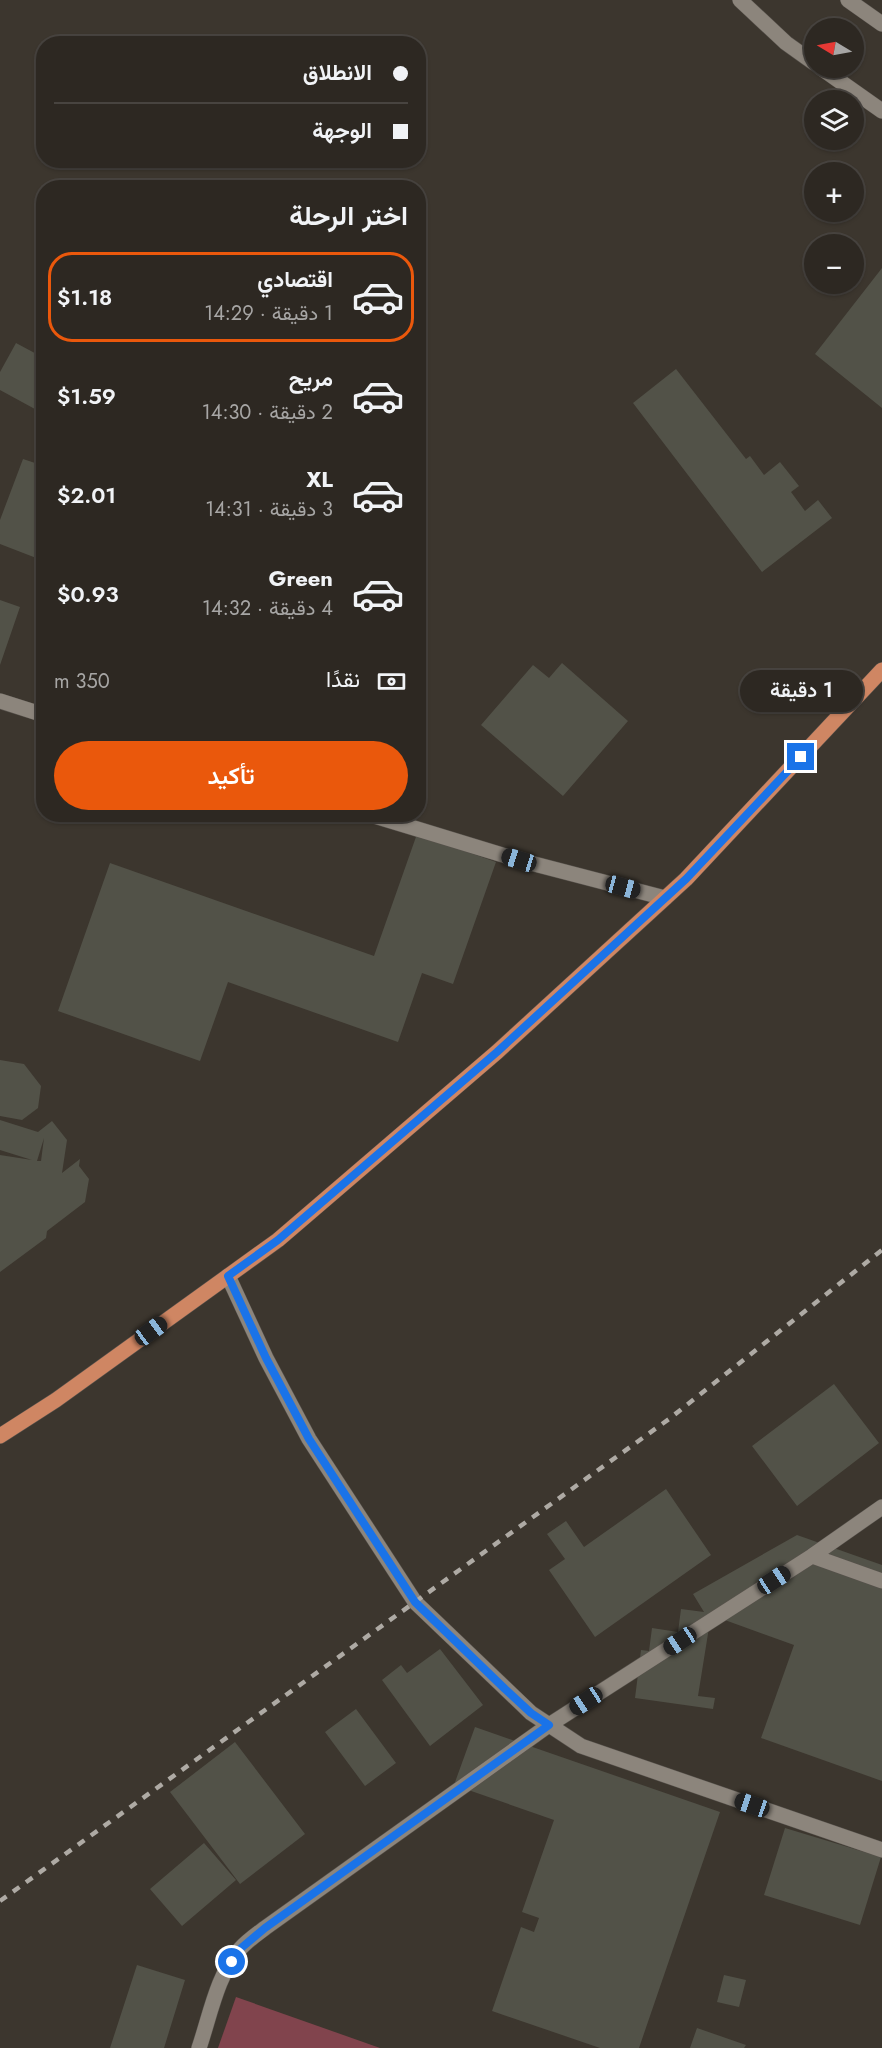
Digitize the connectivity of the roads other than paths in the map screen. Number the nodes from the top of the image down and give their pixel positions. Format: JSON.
{"nodes":[{"id":1,"x":740,"y":0,"type":"edge"},
{"id":2,"x":848,"y":0,"type":"edge"},
{"id":3,"x":882,"y":24,"type":"edge"},
{"id":4,"x":804,"y":56,"type":"edge"},
{"id":5,"x":835,"y":78,"type":"edge"},
{"id":6,"x":882,"y":111,"type":"edge"},
{"id":7,"x":882,"y":670,"type":"edge"},
{"id":8,"x":0,"y":701,"type":"edge"},
{"id":9,"x":36,"y":712,"type":"edge"},
{"id":10,"x":394,"y":822,"type":"edge"},
{"id":11,"x":665,"y":898,"type":"junction"},
{"id":12,"x":228,"y":1276,"type":"junction"},
{"id":13,"x":0,"y":1436,"type":"edge"},
{"id":14,"x":882,"y":1507,"type":"edge"},
{"id":15,"x":812,"y":1556,"type":"junction"},
{"id":16,"x":882,"y":1581,"type":"edge"},
{"id":17,"x":549,"y":1725,"type":"junction"},
{"id":18,"x":882,"y":1850,"type":"edge"},
{"id":19,"x":199,"y":2048,"type":"edge"}],
"edges":[{"from":1,"to":4,"type":"street"},
{"from":2,"to":3,"type":"street"},
{"from":5,"to":6,"type":"street"},
{"from":7,"to":11,"type":"main road"},
{"from":8,"to":9,"type":"street"},
{"from":10,"to":11,"type":"street"},
{"from":11,"to":12,"type":"main road"},
{"from":12,"to":13,"type":"main road"},
{"from":12,"to":17,"type":"street"},
{"from":14,"to":15,"type":"street"},
{"from":15,"to":16,"type":"street"},
{"from":15,"to":17,"type":"street"},
{"from":17,"to":18,"type":"street"},
{"from":17,"to":19,"type":"street"}]}
